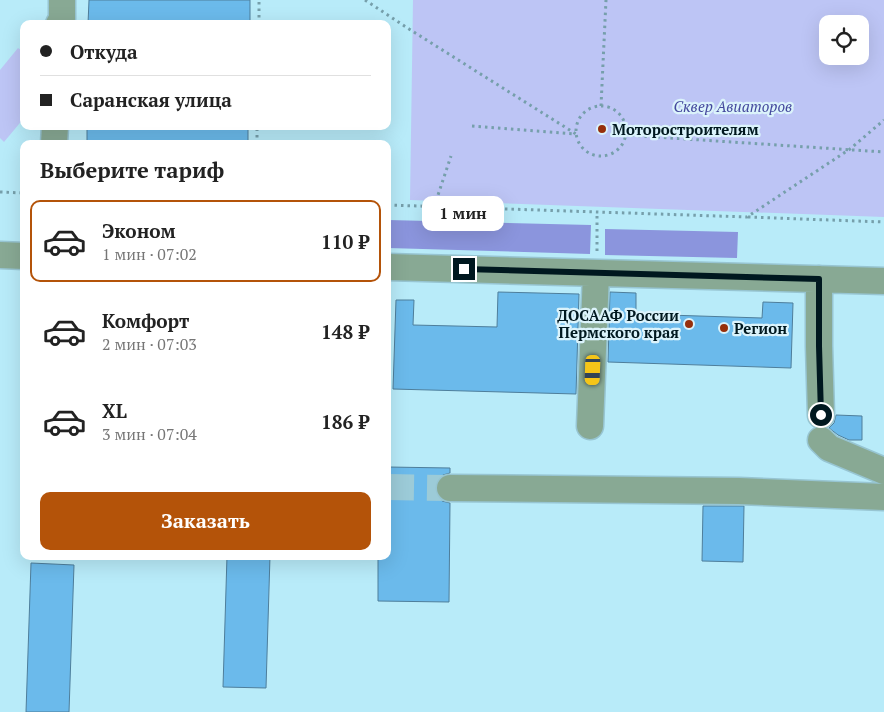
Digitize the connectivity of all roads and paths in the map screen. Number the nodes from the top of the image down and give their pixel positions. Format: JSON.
{"nodes":[{"id":1,"x":62,"y":0,"type":"edge"},
{"id":2,"x":259,"y":0,"type":"edge"},
{"id":3,"x":365,"y":0,"type":"edge"},
{"id":4,"x":606,"y":0,"type":"edge"},
{"id":5,"x":61,"y":20,"type":"edge"},
{"id":6,"x":259,"y":20,"type":"edge"},
{"id":7,"x":601,"y":106,"type":"junction"},
{"id":8,"x":884,"y":120,"type":"edge"},
{"id":9,"x":472,"y":126,"type":"dead end"},
{"id":10,"x":576,"y":134,"type":"junction"},
{"id":11,"x":626,"y":135,"type":"junction"},
{"id":12,"x":850,"y":149,"type":"junction"},
{"id":13,"x":884,"y":152,"type":"edge"},
{"id":14,"x":451,"y":156,"type":"dead end"},
{"id":15,"x":0,"y":192,"type":"edge"},
{"id":16,"x":20,"y":193,"type":"edge"},
{"id":17,"x":391,"y":205,"type":"edge"},
{"id":18,"x":434,"y":206,"type":"junction"},
{"id":19,"x":597,"y":212,"type":"junction"},
{"id":20,"x":747,"y":217,"type":"junction"},
{"id":21,"x":884,"y":222,"type":"edge"},
{"id":22,"x":0,"y":255,"type":"edge"},
{"id":23,"x":20,"y":256,"type":"edge"},
{"id":24,"x":391,"y":267,"type":"edge"},
{"id":25,"x":596,"y":273,"type":"junction"},
{"id":26,"x":819,"y":279,"type":"junction"},
{"id":27,"x":884,"y":281,"type":"edge"},
{"id":28,"x":590,"y":426,"type":"dead end"},
{"id":29,"x":884,"y":471,"type":"edge"},
{"id":30,"x":450,"y":488,"type":"tunnel mouth"},
{"id":31,"x":884,"y":497,"type":"edge"}],
"edges":[{"from":1,"to":5,"type":"street"},
{"from":2,"to":6,"type":"path"},
{"from":3,"to":10,"type":"path"},
{"from":4,"to":7,"type":"path"},
{"from":7,"to":10,"type":"path"},
{"from":7,"to":11,"type":"path"},
{"from":8,"to":12,"type":"path"},
{"from":9,"to":10,"type":"path"},
{"from":10,"to":11,"type":"path"},
{"from":11,"to":12,"type":"path"},
{"from":12,"to":13,"type":"path"},
{"from":12,"to":20,"type":"path"},
{"from":14,"to":18,"type":"path"},
{"from":15,"to":16,"type":"path"},
{"from":17,"to":18,"type":"path"},
{"from":18,"to":19,"type":"path"},
{"from":19,"to":20,"type":"path"},
{"from":19,"to":25,"type":"path"},
{"from":20,"to":21,"type":"path"},
{"from":22,"to":23,"type":"street"},
{"from":24,"to":25,"type":"street"},
{"from":25,"to":26,"type":"street"},
{"from":25,"to":28,"type":"street"},
{"from":26,"to":27,"type":"street"},
{"from":26,"to":29,"type":"street"},
{"from":30,"to":31,"type":"street"}]}
